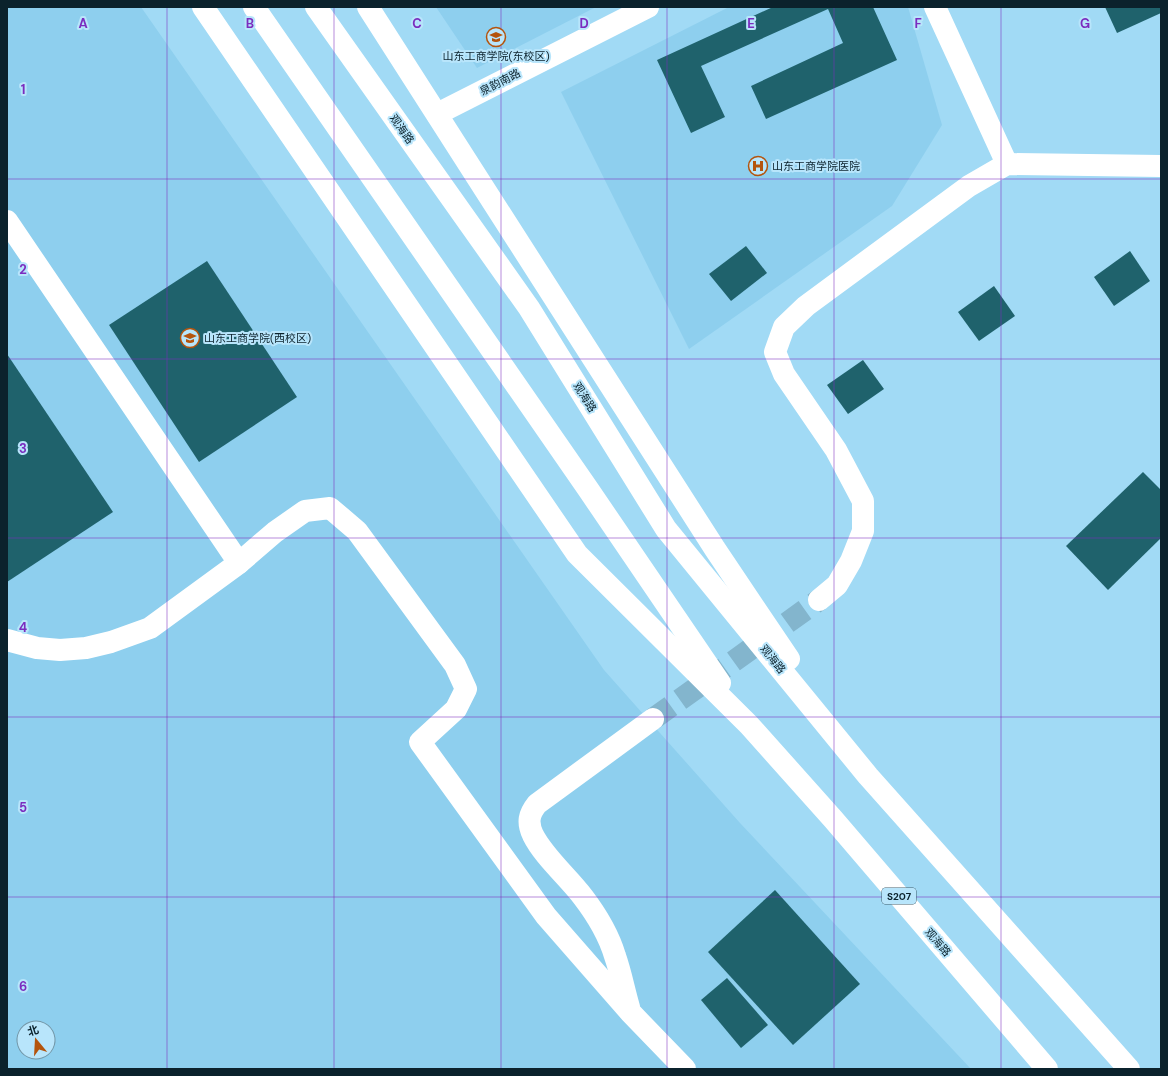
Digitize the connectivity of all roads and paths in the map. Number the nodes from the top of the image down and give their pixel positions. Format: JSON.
{"nodes":[{"id":1,"x":203,"y":7,"type":"edge"},
{"id":2,"x":254,"y":7,"type":"edge"},
{"id":3,"x":316,"y":7,"type":"edge"},
{"id":4,"x":368,"y":7,"type":"edge"},
{"id":5,"x":648,"y":7,"type":"edge"},
{"id":6,"x":935,"y":7,"type":"edge"},
{"id":7,"x":437,"y":114,"type":"junction"},
{"id":8,"x":1008,"y":164,"type":"junction"},
{"id":9,"x":1161,"y":166,"type":"edge"},
{"id":10,"x":7,"y":221,"type":"edge"},
{"id":11,"x":239,"y":563,"type":"junction"},
{"id":12,"x":819,"y":600,"type":"tunnel mouth"},
{"id":13,"x":7,"y":640,"type":"edge"},
{"id":14,"x":652,"y":719,"type":"tunnel mouth"},
{"id":15,"x":749,"y":725,"type":"junction"},
{"id":16,"x":868,"y":776,"type":"junction"},
{"id":17,"x":630,"y":1012,"type":"junction"},
{"id":18,"x":685,"y":1069,"type":"edge"},
{"id":19,"x":1048,"y":1069,"type":"edge"},
{"id":20,"x":1129,"y":1069,"type":"edge"}],
"edges":[{"from":1,"to":15,"type":"main road","name":"观海路","number":"S207"},
{"from":2,"to":15,"type":"main road","name":"观海路"},
{"from":3,"to":16,"type":"main road","name":"观海路"},
{"from":4,"to":7,"type":"main road","name":"观海路"},
{"from":5,"to":7,"type":"main road","name":"泉韵南路"},
{"from":6,"to":8,"type":"main road"},
{"from":7,"to":16,"type":"main road","name":"观海路"},
{"from":8,"to":9,"type":"main road"},
{"from":8,"to":12,"type":"main road"},
{"from":10,"to":11,"type":"main road"},
{"from":11,"to":13,"type":"main road"},
{"from":11,"to":17,"type":"main road"},
{"from":14,"to":17,"type":"main road"},
{"from":15,"to":19,"type":"main road","name":"观海路","number":"S207"},
{"from":16,"to":20,"type":"main road","name":"观海路"},
{"from":17,"to":18,"type":"main road"}]}
